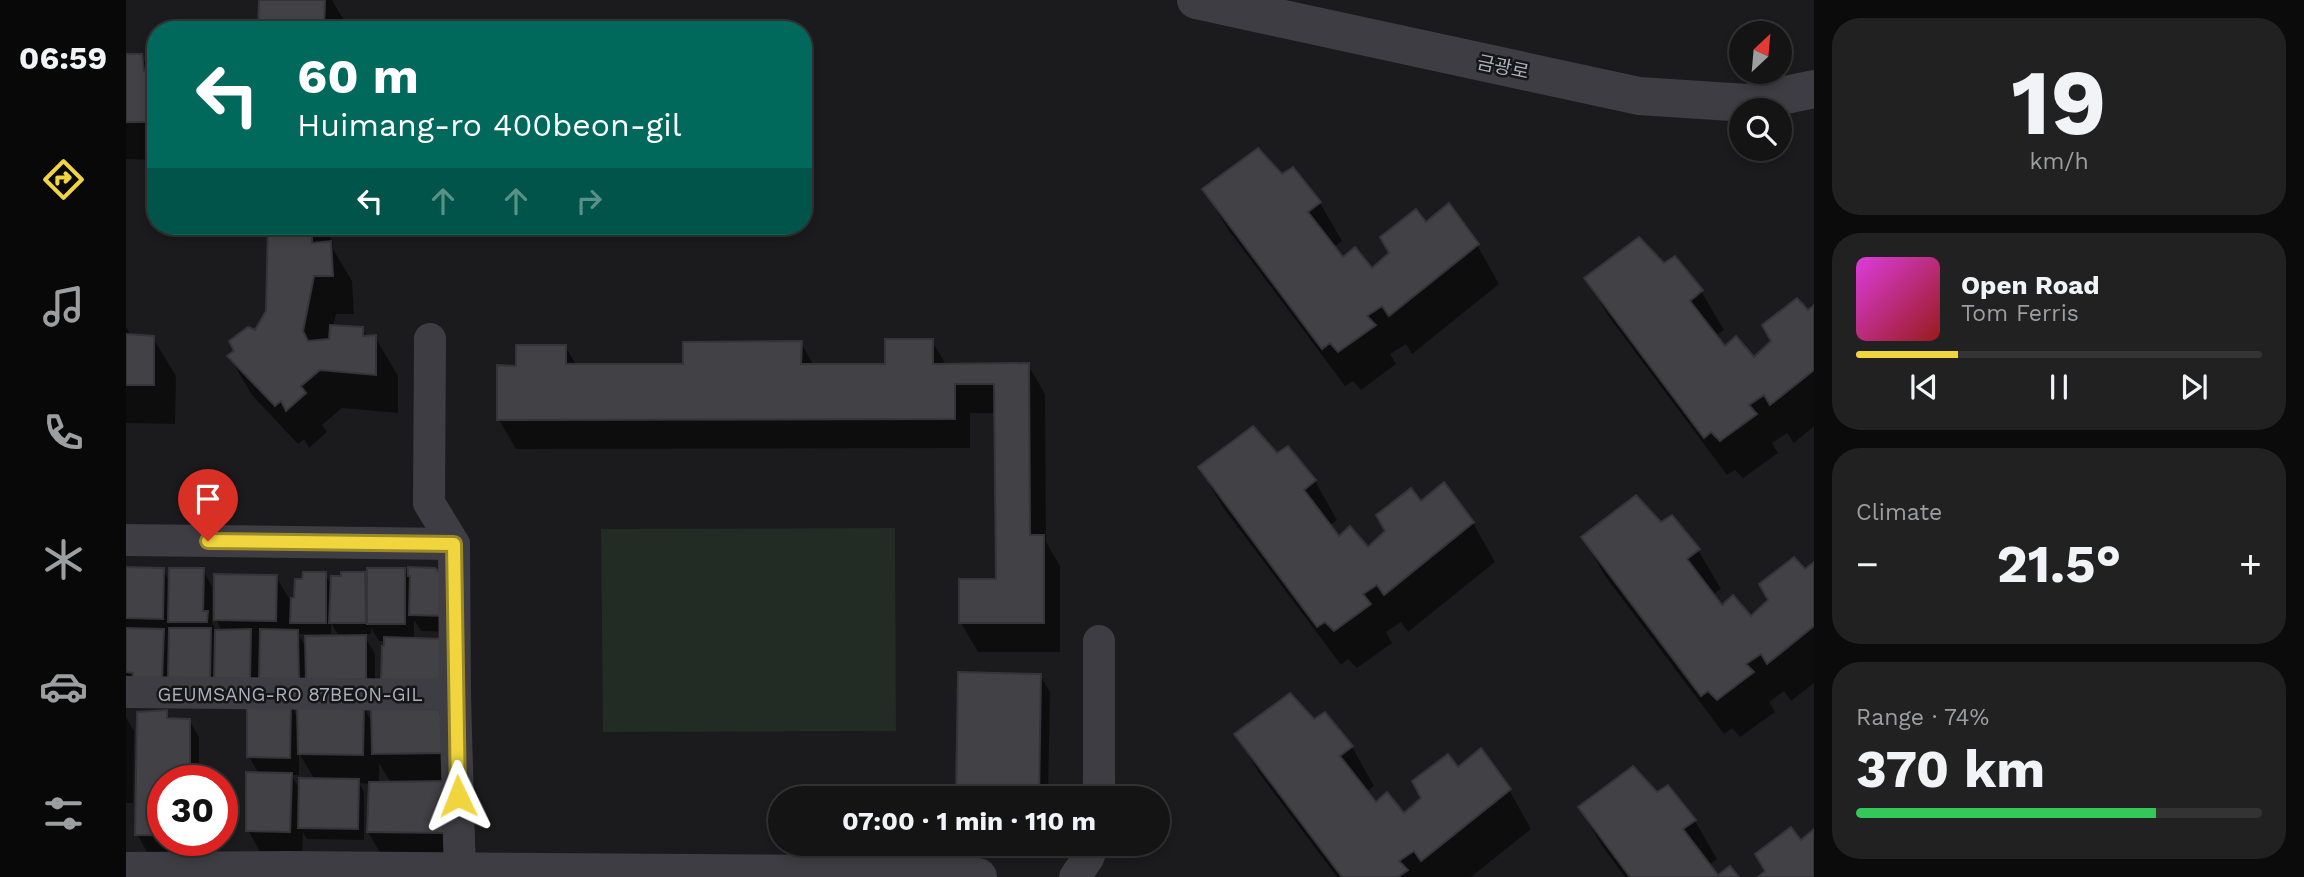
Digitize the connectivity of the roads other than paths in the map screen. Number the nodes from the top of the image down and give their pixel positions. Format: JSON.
{"nodes":[{"id":1,"x":1196,"y":0,"type":"edge"},
{"id":2,"x":1814,"y":89,"type":"edge"},
{"id":3,"x":430,"y":340,"type":"dead end"},
{"id":4,"x":126,"y":540,"type":"edge"},
{"id":5,"x":454,"y":544,"type":"junction"},
{"id":6,"x":1099,"y":641,"type":"dead end"},
{"id":7,"x":126,"y":692,"type":"edge"},
{"id":8,"x":455,"y":695,"type":"junction"},
{"id":9,"x":1099,"y":786,"type":"edge"},
{"id":10,"x":1089,"y":856,"type":"edge"},
{"id":11,"x":126,"y":871,"type":"edge"},
{"id":12,"x":460,"y":874,"type":"edge"},
{"id":13,"x":978,"y":877,"type":"edge"},
{"id":14,"x":1075,"y":877,"type":"edge"}],
"edges":[{"from":1,"to":2,"type":"street","name":"금광로"},
{"from":3,"to":5,"type":"street"},
{"from":4,"to":5,"type":"street"},
{"from":5,"to":8,"type":"street"},
{"from":6,"to":9,"type":"street"},
{"from":7,"to":8,"type":"street","name":"GEUMSANG-RO 87BEON-GIL"},
{"from":8,"to":12,"type":"street"},
{"from":10,"to":14,"type":"street"},
{"from":11,"to":12,"type":"street"},
{"from":12,"to":13,"type":"street"}]}
